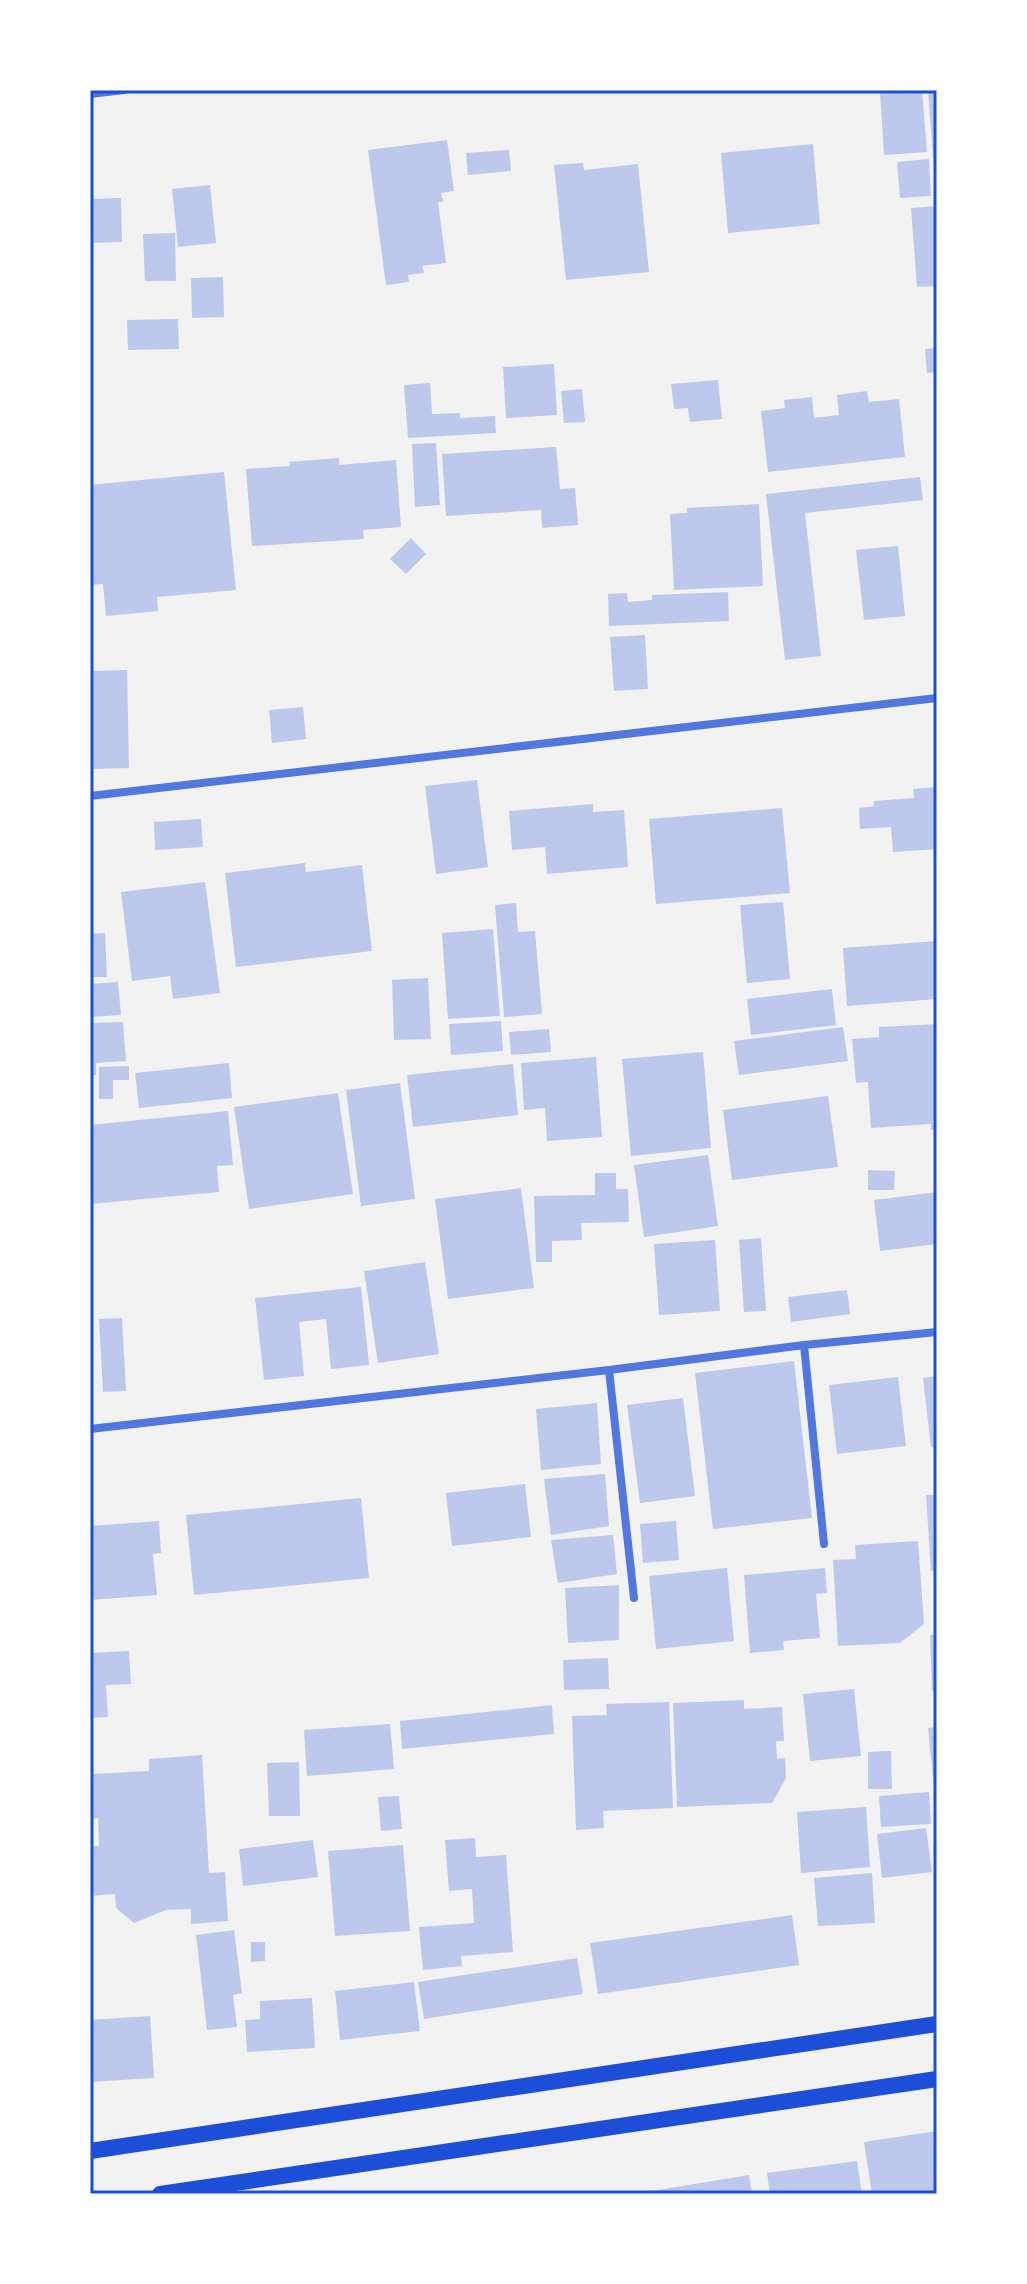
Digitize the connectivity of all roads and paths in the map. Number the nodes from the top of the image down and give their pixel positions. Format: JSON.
{"nodes":[{"id":1,"x":124,"y":90,"type":"edge"},
{"id":2,"x":90,"y":94,"type":"edge"},
{"id":3,"x":937,"y":698,"type":"edge"},
{"id":4,"x":90,"y":796,"type":"edge"},
{"id":5,"x":937,"y":1332,"type":"edge"},
{"id":6,"x":804,"y":1345,"type":"junction"},
{"id":7,"x":609,"y":1370,"type":"junction"},
{"id":8,"x":90,"y":1429,"type":"edge"},
{"id":9,"x":824,"y":1544,"type":"dead end"},
{"id":10,"x":634,"y":1598,"type":"dead end"},
{"id":11,"x":937,"y":2024,"type":"edge"},
{"id":12,"x":937,"y":2079,"type":"edge"},
{"id":13,"x":90,"y":2151,"type":"edge"},
{"id":14,"x":160,"y":2194,"type":"edge"}],
"edges":[{"from":1,"to":2,"type":"street"},
{"from":3,"to":4,"type":"street"},
{"from":5,"to":6,"type":"street"},
{"from":6,"to":7,"type":"street"},
{"from":6,"to":9,"type":"street"},
{"from":7,"to":8,"type":"street"},
{"from":7,"to":10,"type":"street"},
{"from":11,"to":13,"type":"main road"},
{"from":12,"to":14,"type":"main road"}]}
